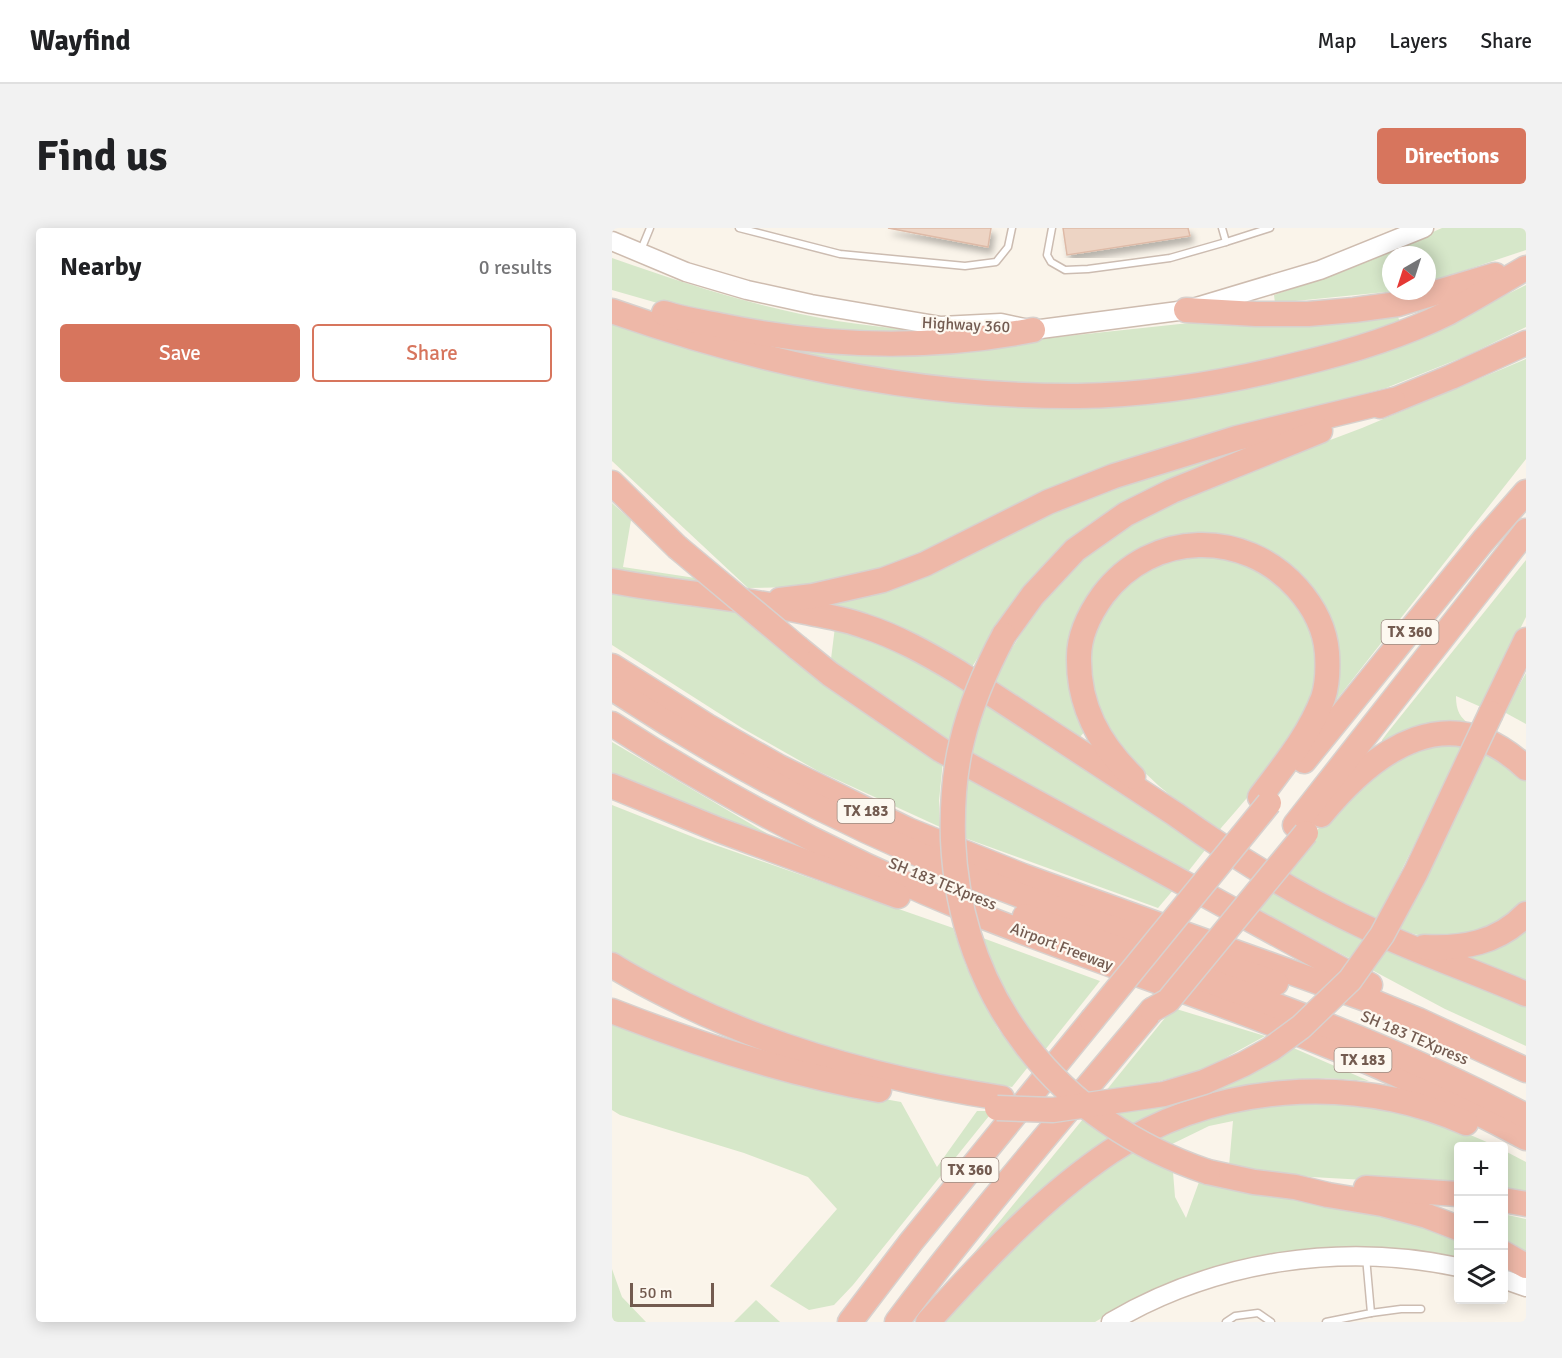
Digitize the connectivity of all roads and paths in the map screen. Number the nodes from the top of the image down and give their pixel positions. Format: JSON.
{"nodes":[{"id":1,"x":650,"y":228,"type":"edge"},
{"id":2,"x":739,"y":228,"type":"edge"},
{"id":3,"x":1012,"y":228,"type":"edge"},
{"id":4,"x":1052,"y":228,"type":"edge"},
{"id":5,"x":1222,"y":228,"type":"edge"},
{"id":6,"x":1270,"y":228,"type":"edge"},
{"id":7,"x":1424,"y":228,"type":"edge"},
{"id":8,"x":1399,"y":233,"type":"edge"},
{"id":9,"x":612,"y":241,"type":"edge"},
{"id":10,"x":1226,"y":242,"type":"junction"},
{"id":11,"x":640,"y":253,"type":"junction"},
{"id":12,"x":1526,"y":267,"type":"edge"},
{"id":13,"x":612,"y":297,"type":"edge"},
{"id":14,"x":1186,"y":310,"type":"junction"},
{"id":15,"x":612,"y":311,"type":"edge"},
{"id":16,"x":1033,"y":330,"type":"junction"},
{"id":17,"x":1526,"y":343,"type":"edge"},
{"id":18,"x":1393,"y":400,"type":"junction"},
{"id":19,"x":612,"y":483,"type":"edge"},
{"id":20,"x":612,"y":492,"type":"edge"},
{"id":21,"x":1526,"y":492,"type":"edge"},
{"id":22,"x":652,"y":524,"type":"junction"},
{"id":23,"x":1526,"y":531,"type":"edge"},
{"id":24,"x":612,"y":581,"type":"edge"},
{"id":25,"x":758,"y":602,"type":"junction"},
{"id":26,"x":1526,"y":640,"type":"edge"},
{"id":27,"x":1526,"y":665,"type":"edge"},
{"id":28,"x":612,"y":666,"type":"edge"},
{"id":29,"x":1504,"y":685,"type":"junction"},
{"id":30,"x":612,"y":688,"type":"edge"},
{"id":31,"x":612,"y":706,"type":"edge"},
{"id":32,"x":612,"y":724,"type":"edge"},
{"id":33,"x":1526,"y":768,"type":"edge"},
{"id":34,"x":612,"y":786,"type":"edge"},
{"id":35,"x":1264,"y":800,"type":"junction"},
{"id":36,"x":1175,"y":814,"type":"junction"},
{"id":37,"x":1301,"y":829,"type":"junction"},
{"id":38,"x":1526,"y":914,"type":"edge"},
{"id":39,"x":1400,"y":943,"type":"junction"},
{"id":40,"x":1083,"y":955,"type":"junction"},
{"id":41,"x":612,"y":965,"type":"edge"},
{"id":42,"x":1526,"y":994,"type":"edge"},
{"id":43,"x":612,"y":1011,"type":"edge"},
{"id":44,"x":1487,"y":1051,"type":"junction"},
{"id":45,"x":1526,"y":1070,"type":"edge"},
{"id":46,"x":1526,"y":1087,"type":"edge"},
{"id":47,"x":921,"y":1090,"type":"junction"},
{"id":48,"x":1526,"y":1116,"type":"edge"},
{"id":49,"x":1526,"y":1138,"type":"edge"},
{"id":50,"x":1526,"y":1154,"type":"edge"},
{"id":51,"x":1295,"y":1187,"type":"junction"},
{"id":52,"x":1454,"y":1194,"type":"edge"},
{"id":53,"x":1508,"y":1201,"type":"edge"},
{"id":54,"x":1526,"y":1204,"type":"edge"},
{"id":55,"x":1454,"y":1227,"type":"edge"},
{"id":56,"x":1508,"y":1255,"type":"edge"},
{"id":57,"x":1366,"y":1257,"type":"junction"},
{"id":58,"x":1526,"y":1266,"type":"edge"},
{"id":59,"x":1454,"y":1267,"type":"edge"},
{"id":60,"x":1508,"y":1281,"type":"edge"},
{"id":61,"x":1526,"y":1287,"type":"edge"},
{"id":62,"x":1421,"y":1309,"type":"dead end"},
{"id":63,"x":1371,"y":1313,"type":"junction"},
{"id":64,"x":850,"y":1322,"type":"edge"},
{"id":65,"x":897,"y":1322,"type":"edge"},
{"id":66,"x":928,"y":1322,"type":"edge"},
{"id":67,"x":1111,"y":1322,"type":"edge"},
{"id":68,"x":1226,"y":1322,"type":"edge"},
{"id":69,"x":1271,"y":1322,"type":"edge"},
{"id":70,"x":1326,"y":1322,"type":"edge"}],
"edges":[{"from":1,"to":11,"type":"lane"},
{"from":2,"to":3,"type":"lane"},
{"from":4,"to":10,"type":"lane"},
{"from":5,"to":10,"type":"lane"},
{"from":6,"to":10,"type":"lane"},
{"from":7,"to":8,"type":"main road","name":"Highway 360"},
{"from":8,"to":14,"type":"main road","name":"Highway 360"},
{"from":9,"to":11,"type":"main road","name":"Highway 360"},
{"from":11,"to":16,"type":"main road","name":"Highway 360"},
{"from":12,"to":14,"type":"highway"},
{"from":12,"to":15,"type":"highway"},
{"from":13,"to":16,"type":"highway"},
{"from":14,"to":16,"type":"main road","name":"Highway 360"},
{"from":17,"to":18,"type":"highway"},
{"from":18,"to":25,"type":"highway"},
{"from":18,"to":51,"type":"highway","bridge":true},
{"from":19,"to":22,"type":"highway"},
{"from":20,"to":22,"type":"highway"},
{"from":21,"to":35,"type":"highway","number":"TX 360"},
{"from":22,"to":44,"type":"highway","bridge":true},
{"from":23,"to":37,"type":"highway","number":"TX 360"},
{"from":24,"to":25,"type":"highway"},
{"from":25,"to":36,"type":"highway"},
{"from":26,"to":29,"type":"highway"},
{"from":27,"to":29,"type":"highway"},
{"from":28,"to":44,"type":"highway","number":"TX 183"},
{"from":29,"to":47,"type":"highway","bridge":true},
{"from":30,"to":46,"type":"highway","name":"SH 183 TEXpress"},
{"from":31,"to":48,"type":"highway","name":"SH 183 TEXpress"},
{"from":32,"to":40,"type":"highway","name":"Airport Freeway","number":"TX 183"},
{"from":33,"to":37,"type":"highway"},
{"from":34,"to":40,"type":"highway"},
{"from":35,"to":36,"type":"highway"},
{"from":35,"to":64,"type":"highway","number":"TX 360","bridge":true},
{"from":36,"to":39,"type":"highway"},
{"from":37,"to":65,"type":"highway","number":"TX 360"},
{"from":38,"to":39,"type":"highway"},
{"from":39,"to":42,"type":"highway"},
{"from":40,"to":49,"type":"highway","name":"Airport Freeway","number":"TX 183"},
{"from":41,"to":47,"type":"highway"},
{"from":43,"to":47,"type":"highway"},
{"from":44,"to":45,"type":"highway","number":"TX 183"},
{"from":50,"to":66,"type":"highway"},
{"from":51,"to":52,"type":"highway"},
{"from":51,"to":55,"type":"highway"},
{"from":53,"to":54,"type":"highway"},
{"from":56,"to":58,"type":"highway"},
{"from":57,"to":59,"type":"main road"},
{"from":57,"to":63,"type":"lane"},
{"from":57,"to":67,"type":"main road"},
{"from":60,"to":61,"type":"main road"},
{"from":62,"to":63,"type":"lane"},
{"from":63,"to":70,"type":"lane"},
{"from":68,"to":69,"type":"lane"}]}
